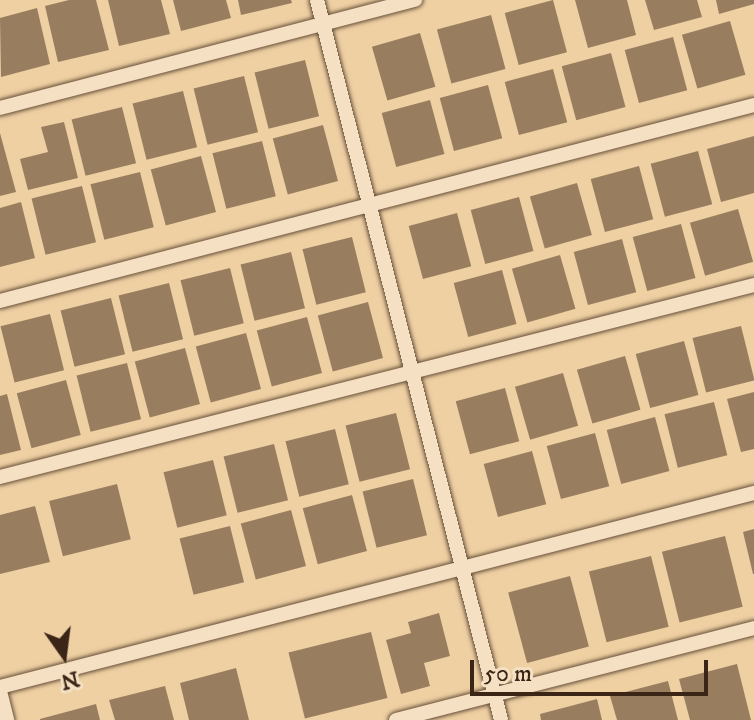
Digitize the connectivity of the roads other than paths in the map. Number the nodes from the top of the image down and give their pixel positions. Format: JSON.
{"nodes":[{"id":1,"x":317,"y":0,"type":"edge"},
{"id":2,"x":415,"y":0,"type":"edge"},
{"id":3,"x":324,"y":24,"type":"junction"},
{"id":4,"x":754,"y":105,"type":"edge"},
{"id":5,"x":0,"y":108,"type":"edge"},
{"id":6,"x":370,"y":205,"type":"junction"},
{"id":7,"x":754,"y":285,"type":"edge"},
{"id":8,"x":0,"y":301,"type":"edge"},
{"id":9,"x":412,"y":372,"type":"junction"},
{"id":10,"x":0,"y":477,"type":"edge"},
{"id":11,"x":754,"y":493,"type":"edge"},
{"id":12,"x":462,"y":568,"type":"junction"},
{"id":13,"x":754,"y":628,"type":"edge"},
{"id":14,"x":0,"y":689,"type":"edge"},
{"id":15,"x":494,"y":695,"type":"junction"},
{"id":16,"x":7,"y":720,"type":"edge"},
{"id":17,"x":396,"y":720,"type":"edge"},
{"id":18,"x":501,"y":720,"type":"edge"}],
"edges":[{"from":1,"to":3,"type":"lane"},
{"from":2,"to":3,"type":"lane"},
{"from":3,"to":5,"type":"lane"},
{"from":3,"to":6,"type":"lane"},
{"from":4,"to":6,"type":"lane"},
{"from":6,"to":8,"type":"lane"},
{"from":6,"to":9,"type":"lane"},
{"from":7,"to":9,"type":"lane"},
{"from":9,"to":10,"type":"lane"},
{"from":9,"to":12,"type":"lane"},
{"from":11,"to":12,"type":"lane"},
{"from":12,"to":14,"type":"lane"},
{"from":12,"to":15,"type":"lane"},
{"from":13,"to":15,"type":"lane"},
{"from":14,"to":16,"type":"lane"},
{"from":15,"to":17,"type":"lane"},
{"from":15,"to":18,"type":"lane"}]}
